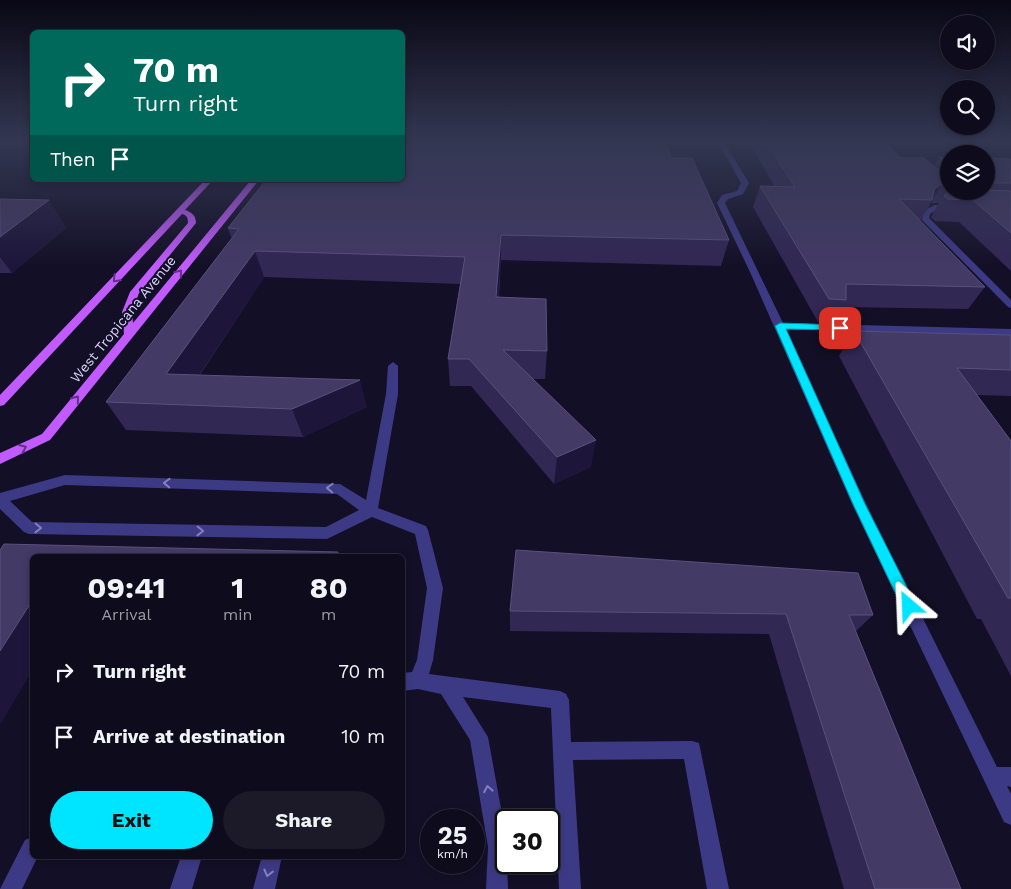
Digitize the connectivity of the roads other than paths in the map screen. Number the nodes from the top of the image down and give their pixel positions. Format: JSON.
{"nodes":[{"id":1,"x":206,"y":183,"type":"edge"},
{"id":2,"x":252,"y":183,"type":"edge"},
{"id":3,"x":745,"y":183,"type":"edge"},
{"id":4,"x":947,"y":201,"type":"edge"},
{"id":5,"x":954,"y":208,"type":"junction"},
{"id":6,"x":964,"y":208,"type":"edge"},
{"id":7,"x":180,"y":211,"type":"junction"},
{"id":8,"x":1011,"y":305,"type":"edge"},
{"id":9,"x":780,"y":326,"type":"junction"},
{"id":10,"x":1011,"y":332,"type":"edge"},
{"id":11,"x":129,"y":335,"type":"junction"},
{"id":12,"x":393,"y":366,"type":"dead end"},
{"id":13,"x":0,"y":402,"type":"edge"},
{"id":14,"x":0,"y":458,"type":"edge"},
{"id":15,"x":0,"y":499,"type":"edge"},
{"id":16,"x":372,"y":511,"type":"junction"},
{"id":17,"x":410,"y":681,"type":"edge"},
{"id":18,"x":446,"y":686,"type":"junction"},
{"id":19,"x":563,"y":751,"type":"junction"},
{"id":20,"x":1001,"y":777,"type":"edge"},
{"id":21,"x":1011,"y":816,"type":"edge"},
{"id":22,"x":30,"y":851,"type":"edge"},
{"id":23,"x":191,"y":859,"type":"edge"},
{"id":24,"x":271,"y":859,"type":"edge"},
{"id":25,"x":11,"y":889,"type":"edge"},
{"id":26,"x":181,"y":889,"type":"edge"},
{"id":27,"x":264,"y":889,"type":"edge"},
{"id":28,"x":496,"y":889,"type":"edge"},
{"id":29,"x":570,"y":889,"type":"edge"},
{"id":30,"x":718,"y":889,"type":"edge"}],
"edges":[{"from":1,"to":7,"type":"main road","name":"West Tropicana Avenue"},
{"from":11,"to":2,"type":"main road","name":"West Tropicana Avenue","one_way":true},
{"from":3,"to":9,"type":"street"},
{"from":4,"to":5,"type":"street"},
{"from":5,"to":6,"type":"street"},
{"from":5,"to":8,"type":"street"},
{"from":7,"to":11,"type":"main road"},
{"from":7,"to":13,"type":"main road","name":"West Tropicana Avenue","one_way":true},
{"from":9,"to":10,"type":"street"},
{"from":9,"to":20,"type":"street"},
{"from":14,"to":11,"type":"main road","name":"West Tropicana Avenue","one_way":true},
{"from":12,"to":16,"type":"street"},
{"from":16,"to":15,"type":"street","one_way":true},
{"from":15,"to":16,"type":"street","one_way":true},
{"from":16,"to":17,"type":"street"},
{"from":17,"to":18,"type":"street"},
{"from":18,"to":19,"type":"street"},
{"from":28,"to":18,"type":"street","one_way":true},
{"from":19,"to":29,"type":"street"},
{"from":19,"to":30,"type":"street"},
{"from":20,"to":21,"type":"street"},
{"from":22,"to":25,"type":"street"},
{"from":23,"to":26,"type":"street"},
{"from":24,"to":27,"type":"street","one_way":true}]}
